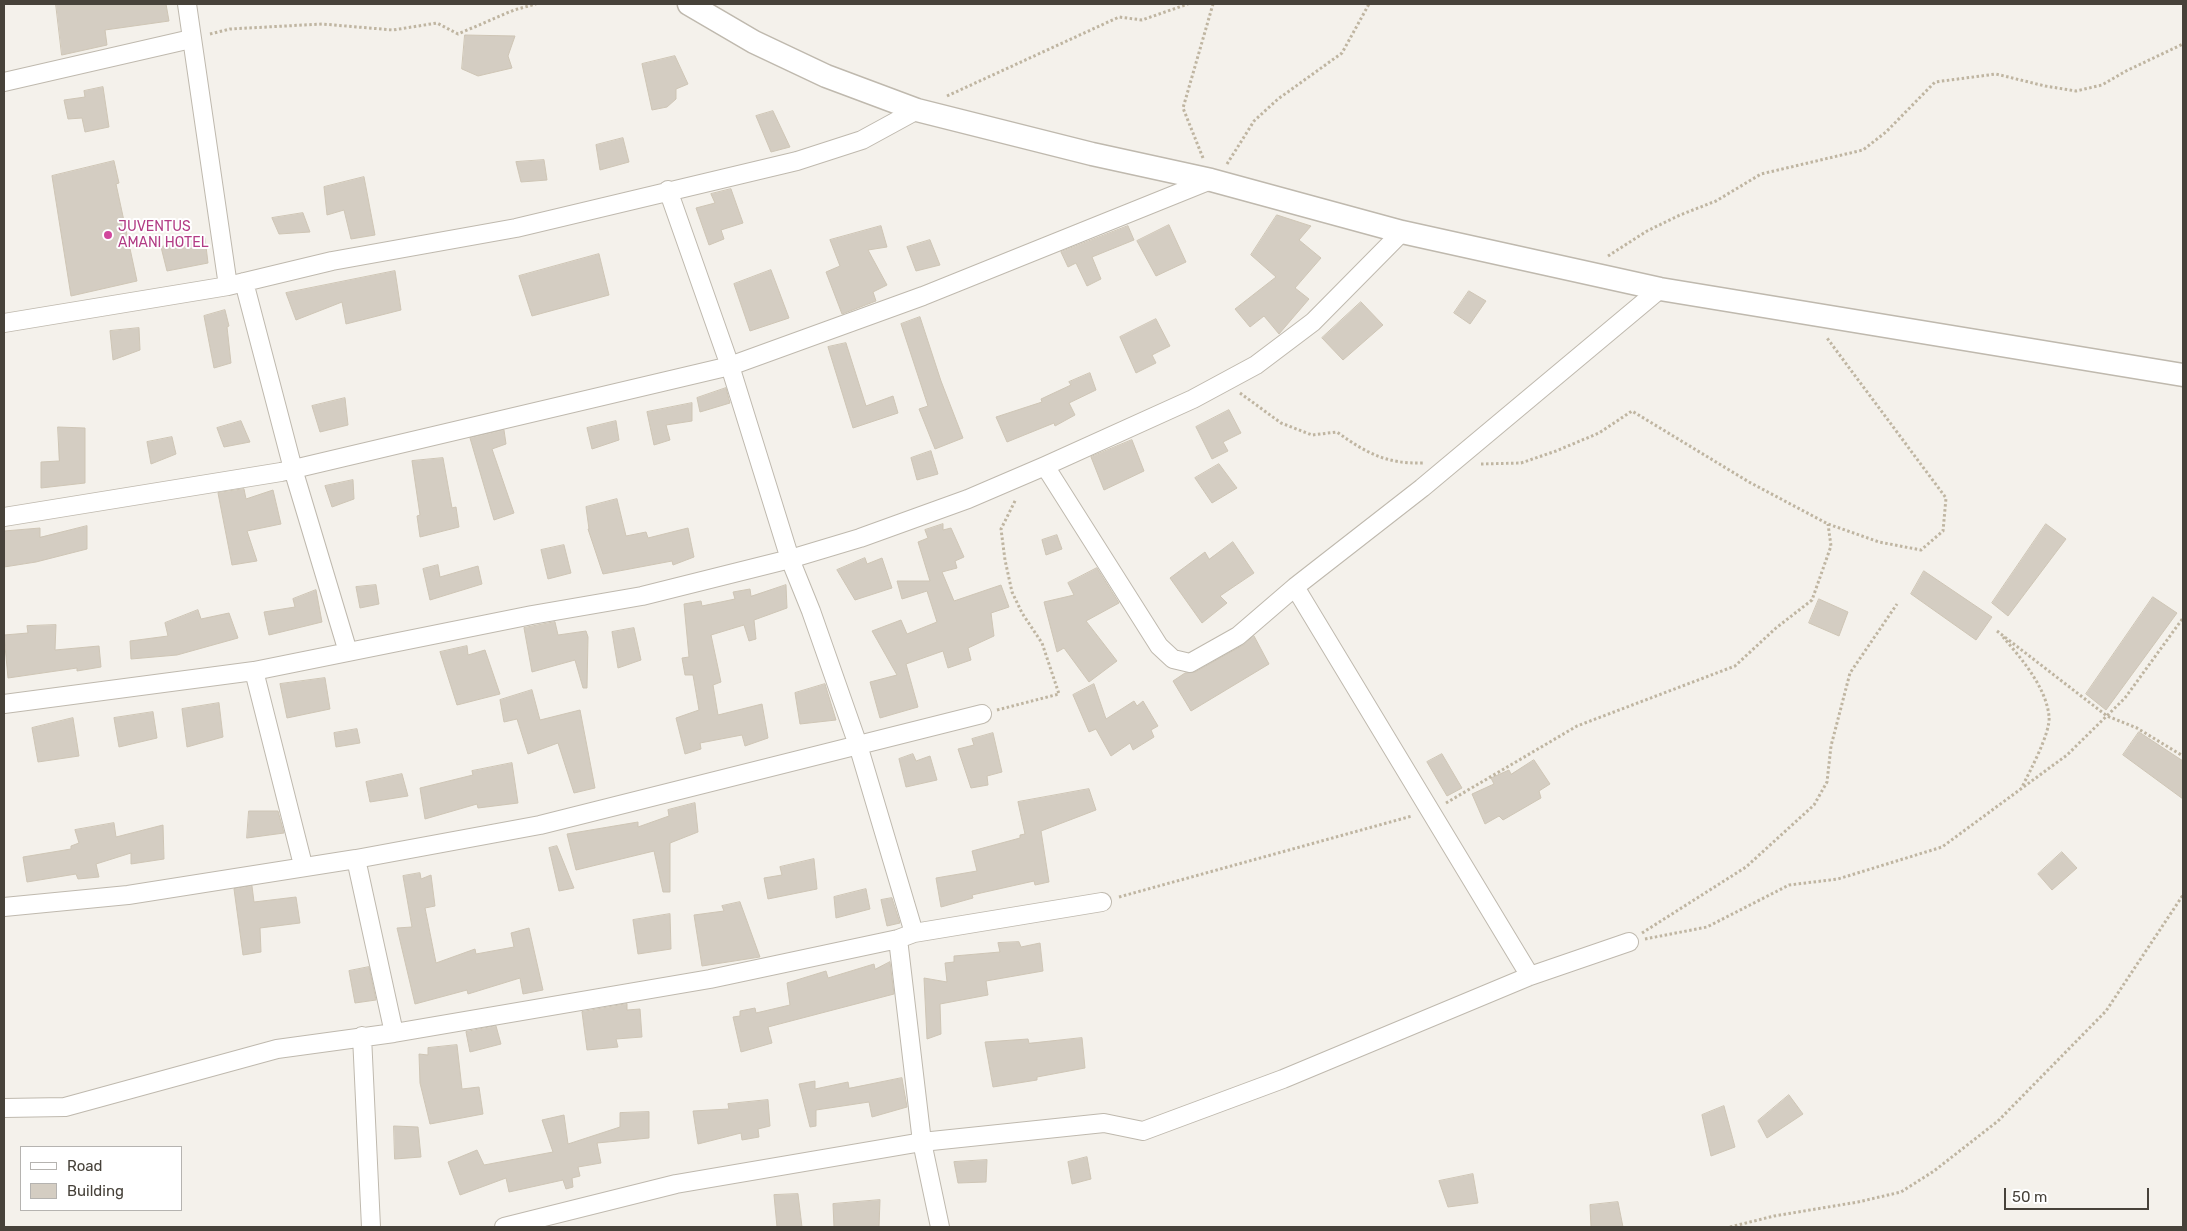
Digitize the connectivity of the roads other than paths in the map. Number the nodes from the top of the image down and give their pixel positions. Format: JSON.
{"nodes":[{"id":1,"x":187,"y":4,"type":"edge"},
{"id":2,"x":689,"y":4,"type":"edge"},
{"id":3,"x":191,"y":39,"type":"junction"},
{"id":4,"x":4,"y":82,"type":"edge"},
{"id":5,"x":917,"y":110,"type":"junction"},
{"id":6,"x":1218,"y":182,"type":"junction"},
{"id":7,"x":668,"y":190,"type":"junction"},
{"id":8,"x":1402,"y":232,"type":"junction"},
{"id":9,"x":236,"y":284,"type":"junction"},
{"id":10,"x":1660,"y":289,"type":"junction"},
{"id":11,"x":4,"y":323,"type":"edge"},
{"id":12,"x":730,"y":366,"type":"junction"},
{"id":13,"x":2183,"y":375,"type":"edge"},
{"id":14,"x":1045,"y":466,"type":"junction"},
{"id":15,"x":293,"y":469,"type":"junction"},
{"id":16,"x":4,"y":517,"type":"edge"},
{"id":17,"x":790,"y":559,"type":"junction"},
{"id":18,"x":1295,"y":587,"type":"junction"},
{"id":19,"x":348,"y":652,"type":"junction"},
{"id":20,"x":254,"y":671,"type":"junction"},
{"id":21,"x":4,"y":704,"type":"edge"},
{"id":22,"x":982,"y":714,"type":"road end"},
{"id":23,"x":858,"y":745,"type":"junction"},
{"id":24,"x":356,"y":858,"type":"junction"},
{"id":25,"x":303,"y":866,"type":"junction"},
{"id":26,"x":1102,"y":902,"type":"road end"},
{"id":27,"x":4,"y":907,"type":"edge"},
{"id":28,"x":906,"y":936,"type":"junction"},
{"id":29,"x":1629,"y":942,"type":"road end"},
{"id":30,"x":1530,"y":976,"type":"junction"},
{"id":31,"x":394,"y":1032,"type":"junction"},
{"id":32,"x":362,"y":1036,"type":"junction"},
{"id":33,"x":4,"y":1108,"type":"edge"},
{"id":34,"x":922,"y":1142,"type":"junction"},
{"id":35,"x":371,"y":1227,"type":"edge"},
{"id":36,"x":504,"y":1227,"type":"edge"},
{"id":37,"x":940,"y":1227,"type":"edge"}],
"edges":[{"from":1,"to":3,"type":"street"},
{"from":2,"to":5,"type":"street"},
{"from":3,"to":4,"type":"street"},
{"from":3,"to":9,"type":"street"},
{"from":5,"to":6,"type":"street"},
{"from":5,"to":7,"type":"street"},
{"from":6,"to":8,"type":"street"},
{"from":6,"to":12,"type":"street"},
{"from":7,"to":9,"type":"street"},
{"from":7,"to":12,"type":"street"},
{"from":8,"to":10,"type":"street"},
{"from":8,"to":14,"type":"street"},
{"from":9,"to":11,"type":"street"},
{"from":9,"to":15,"type":"street"},
{"from":10,"to":13,"type":"street"},
{"from":10,"to":18,"type":"street"},
{"from":12,"to":15,"type":"street"},
{"from":12,"to":17,"type":"street"},
{"from":14,"to":17,"type":"street"},
{"from":14,"to":18,"type":"street"},
{"from":15,"to":16,"type":"street"},
{"from":15,"to":19,"type":"street"},
{"from":17,"to":19,"type":"street"},
{"from":17,"to":23,"type":"street"},
{"from":18,"to":30,"type":"street"},
{"from":19,"to":20,"type":"street"},
{"from":20,"to":21,"type":"street"},
{"from":20,"to":25,"type":"street"},
{"from":22,"to":23,"type":"street"},
{"from":23,"to":24,"type":"street"},
{"from":23,"to":28,"type":"street"},
{"from":24,"to":25,"type":"street"},
{"from":24,"to":31,"type":"street"},
{"from":25,"to":27,"type":"street"},
{"from":26,"to":28,"type":"street"},
{"from":28,"to":31,"type":"street"},
{"from":28,"to":34,"type":"street"},
{"from":29,"to":30,"type":"street"},
{"from":30,"to":34,"type":"street"},
{"from":31,"to":32,"type":"street"},
{"from":32,"to":33,"type":"street"},
{"from":32,"to":35,"type":"street"},
{"from":34,"to":36,"type":"street"},
{"from":34,"to":37,"type":"street"}]}
